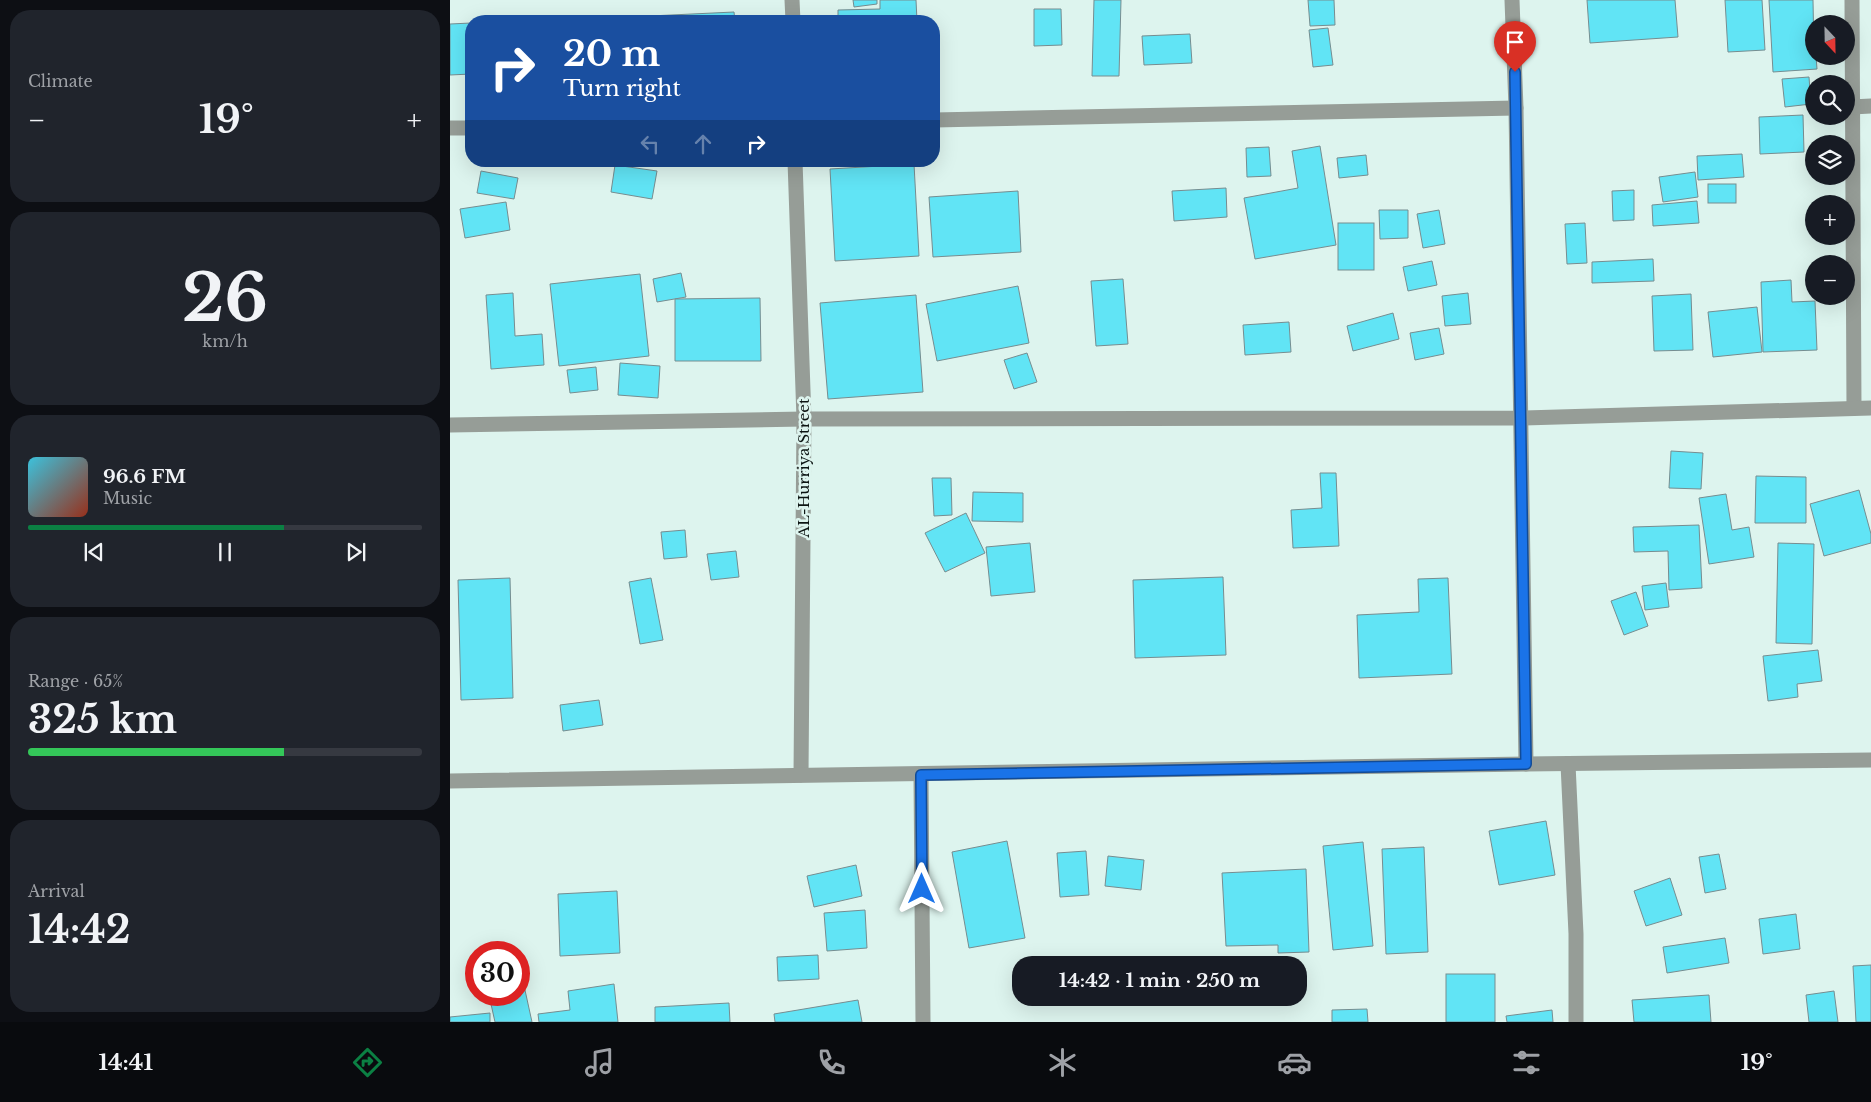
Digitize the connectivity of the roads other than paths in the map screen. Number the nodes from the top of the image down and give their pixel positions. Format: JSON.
{"nodes":[{"id":1,"x":792,"y":0,"type":"edge"},
{"id":2,"x":1512,"y":0,"type":"edge"},
{"id":3,"x":1852,"y":0,"type":"edge"},
{"id":4,"x":792,"y":15,"type":"edge"},
{"id":5,"x":1852,"y":75,"type":"edge"},
{"id":6,"x":1871,"y":106,"type":"edge"},
{"id":7,"x":1855,"y":107,"type":"edge"},
{"id":8,"x":1516,"y":108,"type":"junction"},
{"id":9,"x":940,"y":120,"type":"edge"},
{"id":10,"x":1852,"y":125,"type":"edge"},
{"id":11,"x":450,"y":128,"type":"edge"},
{"id":12,"x":465,"y":128,"type":"edge"},
{"id":13,"x":796,"y":167,"type":"edge"},
{"id":14,"x":1854,"y":408,"type":"junction"},
{"id":15,"x":1871,"y":408,"type":"edge"},
{"id":16,"x":1521,"y":418,"type":"junction"},
{"id":17,"x":804,"y":419,"type":"junction"},
{"id":18,"x":450,"y":425,"type":"edge"},
{"id":19,"x":1871,"y":760,"type":"edge"},
{"id":20,"x":1526,"y":764,"type":"junction"},
{"id":21,"x":1568,"y":764,"type":"junction"},
{"id":22,"x":801,"y":775,"type":"junction"},
{"id":23,"x":921,"y":775,"type":"junction"},
{"id":24,"x":450,"y":782,"type":"edge"},
{"id":25,"x":922,"y":1022,"type":"edge"},
{"id":26,"x":1576,"y":1022,"type":"edge"}],
"edges":[{"from":1,"to":4,"type":"street"},
{"from":2,"to":8,"type":"street"},
{"from":3,"to":5,"type":"street"},
{"from":6,"to":7,"type":"street"},
{"from":8,"to":9,"type":"street"},
{"from":8,"to":16,"type":"street"},
{"from":10,"to":14,"type":"street"},
{"from":11,"to":12,"type":"street"},
{"from":13,"to":17,"type":"street","name":"AL-Hurriya Street"},
{"from":14,"to":15,"type":"street"},
{"from":14,"to":16,"type":"street"},
{"from":16,"to":17,"type":"street"},
{"from":16,"to":20,"type":"street"},
{"from":17,"to":18,"type":"street"},
{"from":17,"to":22,"type":"street","name":"AL-Hurriya Street"},
{"from":19,"to":21,"type":"street"},
{"from":20,"to":21,"type":"street"},
{"from":20,"to":23,"type":"street"},
{"from":21,"to":26,"type":"street"},
{"from":22,"to":23,"type":"street"},
{"from":22,"to":24,"type":"street"},
{"from":23,"to":25,"type":"street"}]}
